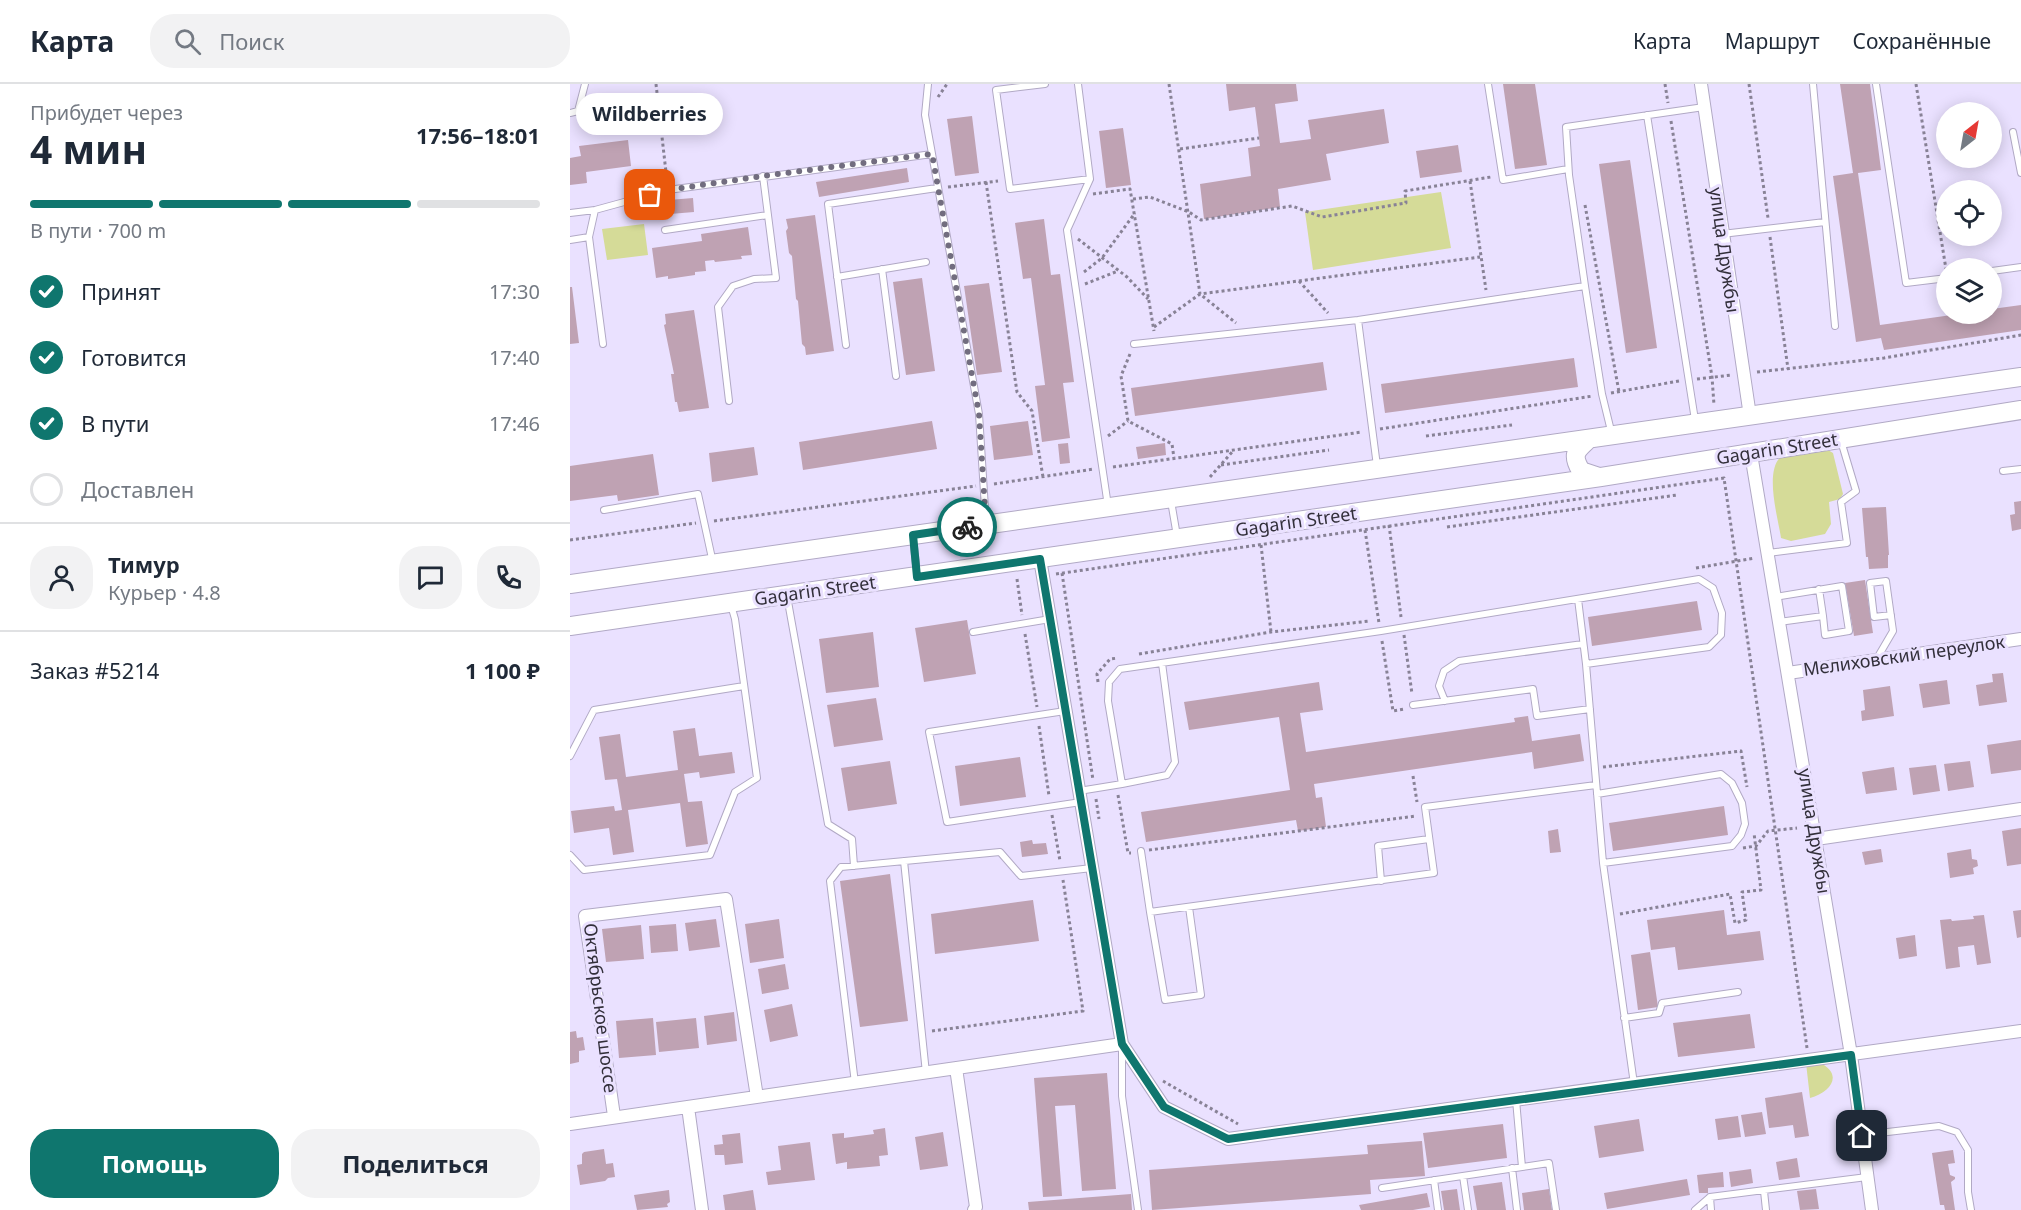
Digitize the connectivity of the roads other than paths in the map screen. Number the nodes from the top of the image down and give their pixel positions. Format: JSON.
{"nodes":[{"id":1,"x":585,"y":84,"type":"edge"},
{"id":2,"x":928,"y":84,"type":"edge"},
{"id":3,"x":1045,"y":84,"type":"edge"},
{"id":4,"x":1078,"y":84,"type":"edge"},
{"id":5,"x":1488,"y":84,"type":"edge"},
{"id":6,"x":1701,"y":84,"type":"edge"},
{"id":7,"x":1813,"y":84,"type":"edge"},
{"id":8,"x":1876,"y":84,"type":"edge"},
{"id":9,"x":1704,"y":107,"type":"junction"},
{"id":10,"x":570,"y":113,"type":"edge"},
{"id":11,"x":1647,"y":115,"type":"junction"},
{"id":12,"x":2013,"y":132,"type":"dead end"},
{"id":13,"x":932,"y":154,"type":"junction"},
{"id":14,"x":1568,"y":169,"type":"junction"},
{"id":15,"x":2021,"y":173,"type":"edge"},
{"id":16,"x":763,"y":176,"type":"junction"},
{"id":17,"x":1090,"y":179,"type":"junction"},
{"id":18,"x":937,"y":188,"type":"junction"},
{"id":19,"x":595,"y":210,"type":"junction"},
{"id":20,"x":570,"y":213,"type":"edge"},
{"id":21,"x":768,"y":215,"type":"junction"},
{"id":22,"x":1825,"y":222,"type":"junction"},
{"id":23,"x":665,"y":230,"type":"dead end"},
{"id":24,"x":1722,"y":234,"type":"junction"},
{"id":25,"x":589,"y":237,"type":"junction"},
{"id":26,"x":570,"y":240,"type":"edge"},
{"id":27,"x":926,"y":262,"type":"dead end"},
{"id":28,"x":2021,"y":267,"type":"edge"},
{"id":29,"x":882,"y":269,"type":"junction"},
{"id":30,"x":2002,"y":270,"type":"edge"},
{"id":31,"x":837,"y":277,"type":"junction"},
{"id":32,"x":1936,"y":279,"type":"edge"},
{"id":33,"x":1585,"y":286,"type":"junction"},
{"id":34,"x":1358,"y":321,"type":"junction"},
{"id":35,"x":1834,"y":326,"type":"dead end"},
{"id":36,"x":603,"y":344,"type":"dead end"},
{"id":37,"x":1134,"y":344,"type":"road end"},
{"id":38,"x":846,"y":345,"type":"dead end"},
{"id":39,"x":896,"y":375,"type":"dead end"},
{"id":40,"x":2021,"y":377,"type":"edge"},
{"id":41,"x":1956,"y":386,"type":"junction"},
{"id":42,"x":729,"y":400,"type":"dead end"},
{"id":43,"x":2021,"y":410,"type":"edge"},
{"id":44,"x":1750,"y":416,"type":"junction"},
{"id":45,"x":1955,"y":419,"type":"junction"},
{"id":46,"x":1696,"y":423,"type":"junction"},
{"id":47,"x":1612,"y":435,"type":"junction"},
{"id":48,"x":1840,"y":438,"type":"junction"},
{"id":49,"x":1589,"y":439,"type":"junction"},
{"id":50,"x":1751,"y":453,"type":"junction"},
{"id":51,"x":1378,"y":468,"type":"junction"},
{"id":52,"x":2021,"y":469,"type":"edge"},
{"id":53,"x":2003,"y":471,"type":"dead end"},
{"id":54,"x":1601,"y":477,"type":"junction"},
{"id":55,"x":1170,"y":498,"type":"junction"},
{"id":56,"x":1108,"y":506,"type":"junction"},
{"id":57,"x":604,"y":510,"type":"dead end"},
{"id":58,"x":986,"y":524,"type":"junction"},
{"id":59,"x":913,"y":535,"type":"junction"},
{"id":60,"x":1178,"y":539,"type":"junction"},
{"id":61,"x":1768,"y":555,"type":"junction"},
{"id":62,"x":713,"y":563,"type":"junction"},
{"id":63,"x":1042,"y":568,"type":"junction"},
{"id":64,"x":917,"y":577,"type":"junction"},
{"id":65,"x":570,"y":584,"type":"edge"},
{"id":66,"x":1819,"y":589,"type":"junction"},
{"id":67,"x":786,"y":596,"type":"junction"},
{"id":68,"x":1775,"y":597,"type":"junction"},
{"id":69,"x":1578,"y":599,"type":"junction"},
{"id":70,"x":731,"y":603,"type":"junction"},
{"id":71,"x":1891,"y":615,"type":"junction"},
{"id":72,"x":1823,"y":616,"type":"junction"},
{"id":73,"x":1050,"y":619,"type":"junction"},
{"id":74,"x":1779,"y":622,"type":"junction"},
{"id":75,"x":570,"y":626,"type":"edge"},
{"id":76,"x":974,"y":632,"type":"dead end"},
{"id":77,"x":2021,"y":639,"type":"edge"},
{"id":78,"x":1583,"y":644,"type":"junction"},
{"id":79,"x":1876,"y":660,"type":"junction"},
{"id":80,"x":1162,"y":663,"type":"junction"},
{"id":81,"x":1586,"y":664,"type":"junction"},
{"id":82,"x":1788,"y":673,"type":"junction"},
{"id":83,"x":744,"y":686,"type":"junction"},
{"id":84,"x":1445,"y":701,"type":"junction"},
{"id":85,"x":1413,"y":705,"type":"dead end"},
{"id":86,"x":1590,"y":709,"type":"junction"},
{"id":87,"x":1066,"y":710,"type":"junction"},
{"id":88,"x":570,"y":756,"type":"edge"},
{"id":89,"x":1119,"y":784,"type":"junction"},
{"id":90,"x":1596,"y":785,"type":"junction"},
{"id":91,"x":1597,"y":794,"type":"junction"},
{"id":92,"x":1080,"y":797,"type":"junction"},
{"id":93,"x":2021,"y":809,"type":"edge"},
{"id":94,"x":1430,"y":839,"type":"junction"},
{"id":95,"x":1816,"y":839,"type":"junction"},
{"id":96,"x":1141,"y":851,"type":"road end"},
{"id":97,"x":570,"y":855,"type":"edge"},
{"id":98,"x":904,"y":861,"type":"junction"},
{"id":99,"x":1604,"y":863,"type":"junction"},
{"id":100,"x":854,"y":866,"type":"junction"},
{"id":101,"x":1092,"y":868,"type":"junction"},
{"id":102,"x":1381,"y":881,"type":"junction"},
{"id":103,"x":1190,"y":907,"type":"junction"},
{"id":104,"x":1150,"y":912,"type":"junction"},
{"id":105,"x":1738,"y":992,"type":"dead end"},
{"id":106,"x":1624,"y":1018,"type":"junction"},
{"id":107,"x":2021,"y":1031,"type":"edge"},
{"id":108,"x":1122,"y":1044,"type":"junction"},
{"id":109,"x":1851,"y":1055,"type":"junction"},
{"id":110,"x":956,"y":1068,"type":"junction"},
{"id":111,"x":926,"y":1073,"type":"junction"},
{"id":112,"x":855,"y":1083,"type":"junction"},
{"id":113,"x":1634,"y":1084,"type":"junction"},
{"id":114,"x":757,"y":1097,"type":"junction"},
{"id":115,"x":1516,"y":1100,"type":"junction"},
{"id":116,"x":688,"y":1107,"type":"junction"},
{"id":117,"x":614,"y":1116,"type":"junction"},
{"id":118,"x":570,"y":1124,"type":"edge"},
{"id":119,"x":1862,"y":1136,"type":"junction"},
{"id":120,"x":1522,"y":1167,"type":"junction"},
{"id":121,"x":1512,"y":1168,"type":"junction"},
{"id":122,"x":1463,"y":1176,"type":"junction"},
{"id":123,"x":1868,"y":1177,"type":"junction"},
{"id":124,"x":1434,"y":1180,"type":"junction"},
{"id":125,"x":1382,"y":1188,"type":"dead end"},
{"id":126,"x":1764,"y":1191,"type":"junction"},
{"id":127,"x":1710,"y":1197,"type":"junction"},
{"id":128,"x":702,"y":1210,"type":"edge"},
{"id":129,"x":974,"y":1210,"type":"edge"},
{"id":130,"x":1138,"y":1210,"type":"edge"},
{"id":131,"x":1438,"y":1210,"type":"edge"},
{"id":132,"x":1468,"y":1210,"type":"edge"},
{"id":133,"x":1517,"y":1210,"type":"edge"},
{"id":134,"x":1556,"y":1210,"type":"edge"},
{"id":135,"x":1695,"y":1210,"type":"edge"},
{"id":136,"x":1711,"y":1210,"type":"edge"},
{"id":137,"x":1766,"y":1210,"type":"edge"},
{"id":138,"x":1872,"y":1210,"type":"edge"},
{"id":139,"x":1971,"y":1210,"type":"edge"}],
"edges":[{"from":1,"to":10,"type":"lane"},
{"from":2,"to":13,"type":"lane"},
{"from":3,"to":17,"type":"lane"},
{"from":4,"to":17,"type":"lane"},
{"from":5,"to":14,"type":"lane"},
{"from":6,"to":9,"type":"street","name":"улица Дружбы"},
{"from":7,"to":22,"type":"lane"},
{"from":8,"to":32,"type":"lane"},
{"from":9,"to":11,"type":"lane"},
{"from":9,"to":24,"type":"street","name":"улица Дружбы"},
{"from":11,"to":14,"type":"lane"},
{"from":11,"to":46,"type":"lane"},
{"from":12,"to":15,"type":"lane"},
{"from":13,"to":16,"type":"lane"},
{"from":13,"to":18,"type":"lane"},
{"from":14,"to":33,"type":"lane"},
{"from":16,"to":19,"type":"lane"},
{"from":16,"to":21,"type":"lane"},
{"from":17,"to":56,"type":"lane"},
{"from":18,"to":31,"type":"lane"},
{"from":18,"to":58,"type":"lane"},
{"from":19,"to":20,"type":"lane"},
{"from":19,"to":25,"type":"lane"},
{"from":21,"to":23,"type":"lane"},
{"from":21,"to":42,"type":"lane"},
{"from":22,"to":24,"type":"lane"},
{"from":22,"to":35,"type":"lane"},
{"from":24,"to":44,"type":"street","name":"улица Дружбы"},
{"from":25,"to":26,"type":"lane"},
{"from":25,"to":36,"type":"lane"},
{"from":27,"to":29,"type":"lane"},
{"from":28,"to":30,"type":"lane"},
{"from":29,"to":31,"type":"lane"},
{"from":29,"to":39,"type":"lane"},
{"from":31,"to":38,"type":"lane"},
{"from":33,"to":34,"type":"lane"},
{"from":33,"to":47,"type":"lane"},
{"from":34,"to":37,"type":"lane"},
{"from":34,"to":51,"type":"lane"},
{"from":40,"to":41,"type":"street","name":"Gagarin Street"},
{"from":41,"to":44,"type":"street","name":"Gagarin Street"},
{"from":41,"to":45,"type":"street"},
{"from":43,"to":45,"type":"street","name":"Gagarin Street"},
{"from":44,"to":46,"type":"street","name":"Gagarin Street"},
{"from":45,"to":48,"type":"street","name":"Gagarin Street"},
{"from":46,"to":47,"type":"street","name":"Gagarin Street"},
{"from":47,"to":49,"type":"street","name":"Gagarin Street"},
{"from":48,"to":50,"type":"street","name":"Gagarin Street"},
{"from":48,"to":61,"type":"lane"},
{"from":49,"to":51,"type":"street","name":"Gagarin Street"},
{"from":49,"to":54,"type":"street"},
{"from":50,"to":54,"type":"street","name":"Gagarin Street"},
{"from":50,"to":61,"type":"street","name":"улица Дружбы"},
{"from":51,"to":55,"type":"street","name":"Gagarin Street"},
{"from":52,"to":53,"type":"lane"},
{"from":54,"to":60,"type":"street","name":"Gagarin Street"},
{"from":55,"to":56,"type":"street","name":"Gagarin Street"},
{"from":55,"to":60,"type":"lane"},
{"from":56,"to":58,"type":"street","name":"Gagarin Street"},
{"from":57,"to":62,"type":"lane"},
{"from":58,"to":59,"type":"street","name":"Gagarin Street"},
{"from":59,"to":62,"type":"street","name":"Gagarin Street"},
{"from":59,"to":64,"type":"lane"},
{"from":60,"to":63,"type":"street","name":"Gagarin Street"},
{"from":61,"to":68,"type":"street","name":"улица Дружбы"},
{"from":62,"to":65,"type":"street","name":"Gagarin Street"},
{"from":63,"to":64,"type":"street","name":"Gagarin Street"},
{"from":63,"to":73,"type":"street"},
{"from":64,"to":67,"type":"street","name":"Gagarin Street"},
{"from":66,"to":68,"type":"lane"},
{"from":66,"to":72,"type":"lane"},
{"from":66,"to":72,"type":"lane"},
{"from":67,"to":70,"type":"street","name":"Gagarin Street"},
{"from":67,"to":100,"type":"lane"},
{"from":68,"to":74,"type":"street","name":"улица Дружбы"},
{"from":69,"to":78,"type":"lane"},
{"from":69,"to":80,"type":"lane"},
{"from":69,"to":81,"type":"lane"},
{"from":70,"to":75,"type":"street","name":"Gagarin Street"},
{"from":70,"to":83,"type":"lane"},
{"from":71,"to":71,"type":"lane"},
{"from":71,"to":79,"type":"lane"},
{"from":72,"to":74,"type":"lane"},
{"from":73,"to":76,"type":"lane"},
{"from":73,"to":87,"type":"street"},
{"from":74,"to":82,"type":"street","name":"улица Дружбы"},
{"from":77,"to":79,"type":"street","name":"Мелиховский переулок"},
{"from":78,"to":81,"type":"lane"},
{"from":78,"to":84,"type":"lane"},
{"from":79,"to":82,"type":"street","name":"Мелиховский переулок"},
{"from":80,"to":89,"type":"lane"},
{"from":80,"to":89,"type":"lane"},
{"from":81,"to":86,"type":"lane"},
{"from":82,"to":95,"type":"street","name":"улица Дружбы"},
{"from":83,"to":88,"type":"lane"},
{"from":83,"to":97,"type":"lane"},
{"from":84,"to":85,"type":"lane"},
{"from":84,"to":86,"type":"lane"},
{"from":86,"to":90,"type":"lane"},
{"from":87,"to":92,"type":"street"},
{"from":87,"to":92,"type":"lane"},
{"from":89,"to":92,"type":"lane"},
{"from":90,"to":91,"type":"lane"},
{"from":90,"to":94,"type":"lane"},
{"from":91,"to":99,"type":"lane"},
{"from":91,"to":99,"type":"lane"},
{"from":92,"to":101,"type":"street"},
{"from":93,"to":95,"type":"street"},
{"from":94,"to":102,"type":"lane"},
{"from":94,"to":102,"type":"lane"},
{"from":95,"to":109,"type":"street","name":"улица Дружбы"},
{"from":96,"to":104,"type":"lane"},
{"from":98,"to":100,"type":"lane"},
{"from":98,"to":101,"type":"lane"},
{"from":98,"to":111,"type":"lane"},
{"from":99,"to":106,"type":"lane"},
{"from":100,"to":112,"type":"lane"},
{"from":101,"to":108,"type":"street"},
{"from":102,"to":103,"type":"lane"},
{"from":103,"to":104,"type":"lane"},
{"from":103,"to":104,"type":"lane"},
{"from":105,"to":106,"type":"lane"},
{"from":106,"to":113,"type":"lane"},
{"from":107,"to":109,"type":"street"},
{"from":108,"to":110,"type":"street","name":"Октябрьское шоссе"},
{"from":108,"to":115,"type":"street"},
{"from":108,"to":130,"type":"lane"},
{"from":109,"to":113,"type":"street"},
{"from":109,"to":119,"type":"street","name":"улица Дружбы"},
{"from":110,"to":111,"type":"street","name":"Октябрьское шоссе"},
{"from":110,"to":129,"type":"street"},
{"from":111,"to":112,"type":"street","name":"Октябрьское шоссе"},
{"from":112,"to":114,"type":"street","name":"Октябрьское шоссе"},
{"from":113,"to":115,"type":"street"},
{"from":114,"to":116,"type":"street","name":"Октябрьское шоссе"},
{"from":114,"to":117,"type":"street","name":"Октябрьское шоссе"},
{"from":115,"to":120,"type":"lane"},
{"from":116,"to":117,"type":"street","name":"Октябрьское шоссе"},
{"from":116,"to":128,"type":"street"},
{"from":117,"to":118,"type":"street","name":"Октябрьское шоссе"},
{"from":119,"to":123,"type":"street","name":"улица Дружбы"},
{"from":119,"to":139,"type":"lane"},
{"from":120,"to":121,"type":"lane"},
{"from":120,"to":134,"type":"lane"},
{"from":121,"to":122,"type":"lane"},
{"from":121,"to":133,"type":"lane"},
{"from":122,"to":124,"type":"lane"},
{"from":122,"to":132,"type":"lane"},
{"from":123,"to":126,"type":"lane"},
{"from":123,"to":138,"type":"street","name":"улица Дружбы"},
{"from":124,"to":125,"type":"lane"},
{"from":124,"to":131,"type":"lane"},
{"from":126,"to":127,"type":"lane"},
{"from":126,"to":137,"type":"lane"},
{"from":127,"to":135,"type":"lane"},
{"from":127,"to":136,"type":"lane"}]}
